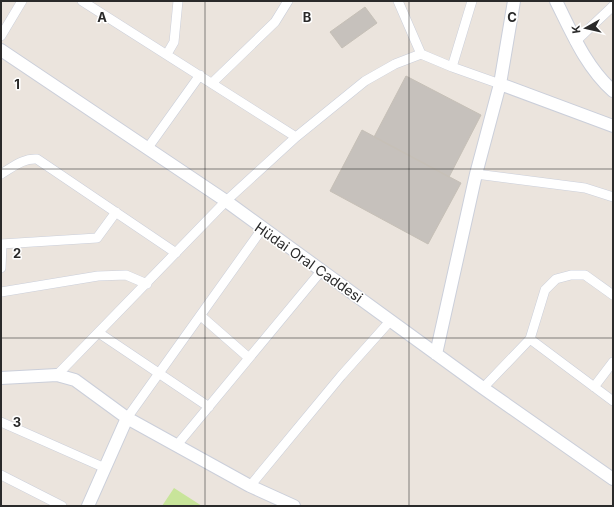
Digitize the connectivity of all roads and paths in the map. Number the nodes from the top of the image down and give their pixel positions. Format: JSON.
{"nodes":[{"id":1,"x":22,"y":1,"type":"edge"},
{"id":2,"x":82,"y":1,"type":"edge"},
{"id":3,"x":178,"y":1,"type":"edge"},
{"id":4,"x":288,"y":1,"type":"edge"},
{"id":5,"x":398,"y":1,"type":"edge"},
{"id":6,"x":472,"y":1,"type":"edge"},
{"id":7,"x":514,"y":1,"type":"edge"},
{"id":8,"x":556,"y":1,"type":"edge"},
{"id":9,"x":613,"y":6,"type":"edge"},
{"id":10,"x":1,"y":36,"type":"edge"},
{"id":11,"x":576,"y":42,"type":"junction"},
{"id":12,"x":1,"y":50,"type":"edge"},
{"id":13,"x":167,"y":54,"type":"junction"},
{"id":14,"x":422,"y":54,"type":"junction"},
{"id":15,"x":452,"y":67,"type":"junction"},
{"id":16,"x":200,"y":75,"type":"junction"},
{"id":17,"x":212,"y":83,"type":"junction"},
{"id":18,"x":500,"y":84,"type":"junction"},
{"id":19,"x":613,"y":91,"type":"edge"},
{"id":20,"x":613,"y":126,"type":"edge"},
{"id":21,"x":296,"y":137,"type":"junction"},
{"id":22,"x":147,"y":149,"type":"junction"},
{"id":23,"x":1,"y":174,"type":"edge"},
{"id":24,"x":476,"y":174,"type":"junction"},
{"id":25,"x":613,"y":197,"type":"edge"},
{"id":26,"x":226,"y":201,"type":"junction"},
{"id":27,"x":116,"y":212,"type":"junction"},
{"id":28,"x":262,"y":229,"type":"junction"},
{"id":29,"x":2,"y":245,"type":"edge"},
{"id":30,"x":176,"y":253,"type":"junction"},
{"id":31,"x":1,"y":268,"type":"edge"},
{"id":32,"x":322,"y":270,"type":"junction"},
{"id":33,"x":147,"y":284,"type":"junction"},
{"id":34,"x":1,"y":292,"type":"edge"},
{"id":35,"x":613,"y":295,"type":"edge"},
{"id":36,"x":201,"y":316,"type":"junction"},
{"id":37,"x":391,"y":320,"type":"junction"},
{"id":38,"x":99,"y":333,"type":"junction"},
{"id":39,"x":530,"y":339,"type":"junction"},
{"id":40,"x":436,"y":354,"type":"junction"},
{"id":41,"x":249,"y":358,"type":"junction"},
{"id":42,"x":613,"y":362,"type":"edge"},
{"id":43,"x":159,"y":374,"type":"junction"},
{"id":44,"x":57,"y":375,"type":"junction"},
{"id":45,"x":1,"y":378,"type":"edge"},
{"id":46,"x":594,"y":386,"type":"junction"},
{"id":47,"x":483,"y":388,"type":"junction"},
{"id":48,"x":613,"y":401,"type":"edge"},
{"id":49,"x":209,"y":407,"type":"junction"},
{"id":50,"x":127,"y":418,"type":"junction"},
{"id":51,"x":1,"y":422,"type":"edge"},
{"id":52,"x":177,"y":445,"type":"junction"},
{"id":53,"x":105,"y":468,"type":"junction"},
{"id":54,"x":1,"y":475,"type":"edge"},
{"id":55,"x":613,"y":479,"type":"edge"},
{"id":56,"x":250,"y":486,"type":"junction"},
{"id":57,"x":62,"y":506,"type":"edge"},
{"id":58,"x":88,"y":506,"type":"edge"},
{"id":59,"x":294,"y":506,"type":"edge"}],
"edges":[{"from":1,"to":10,"type":"street"},
{"from":2,"to":13,"type":"street"},
{"from":3,"to":13,"type":"street"},
{"from":4,"to":17,"type":"street"},
{"from":5,"to":14,"type":"street"},
{"from":6,"to":15,"type":"street"},
{"from":7,"to":18,"type":"street"},
{"from":8,"to":11,"type":"street"},
{"from":9,"to":11,"type":"street"},
{"from":11,"to":19,"type":"street"},
{"from":12,"to":22,"type":"street","name":"Hüdai Oral Caddesi"},
{"from":13,"to":16,"type":"street"},
{"from":14,"to":15,"type":"street"},
{"from":14,"to":21,"type":"street"},
{"from":15,"to":18,"type":"street"},
{"from":16,"to":17,"type":"street"},
{"from":16,"to":22,"type":"street"},
{"from":17,"to":21,"type":"street"},
{"from":18,"to":20,"type":"street"},
{"from":18,"to":24,"type":"street"},
{"from":21,"to":26,"type":"street"},
{"from":22,"to":26,"type":"street","name":"Hüdai Oral Caddesi"},
{"from":23,"to":27,"type":"street"},
{"from":24,"to":25,"type":"street"},
{"from":24,"to":40,"type":"street"},
{"from":26,"to":28,"type":"street","name":"Hüdai Oral Caddesi"},
{"from":26,"to":30,"type":"street"},
{"from":27,"to":29,"type":"street"},
{"from":27,"to":30,"type":"street"},
{"from":28,"to":32,"type":"street","name":"Hüdai Oral Caddesi"},
{"from":28,"to":36,"type":"street"},
{"from":29,"to":31,"type":"street"},
{"from":30,"to":33,"type":"street"},
{"from":32,"to":37,"type":"street","name":"Hüdai Oral Caddesi"},
{"from":32,"to":41,"type":"street"},
{"from":33,"to":34,"type":"street"},
{"from":33,"to":38,"type":"street"},
{"from":35,"to":39,"type":"street"},
{"from":36,"to":41,"type":"street"},
{"from":36,"to":43,"type":"street"},
{"from":37,"to":40,"type":"street","name":"Hüdai Oral Caddesi"},
{"from":37,"to":56,"type":"street"},
{"from":38,"to":43,"type":"street"},
{"from":38,"to":44,"type":"street"},
{"from":39,"to":46,"type":"street"},
{"from":39,"to":47,"type":"street"},
{"from":40,"to":47,"type":"street","name":"Hüdai Oral Caddesi"},
{"from":41,"to":49,"type":"street"},
{"from":42,"to":46,"type":"street"},
{"from":43,"to":49,"type":"street"},
{"from":43,"to":50,"type":"street"},
{"from":44,"to":45,"type":"street"},
{"from":44,"to":50,"type":"street"},
{"from":46,"to":48,"type":"street"},
{"from":47,"to":55,"type":"street","name":"Hüdai Oral Caddesi"},
{"from":49,"to":52,"type":"street"},
{"from":50,"to":52,"type":"street"},
{"from":50,"to":53,"type":"street"},
{"from":51,"to":53,"type":"street"},
{"from":52,"to":56,"type":"street"},
{"from":53,"to":58,"type":"street"},
{"from":54,"to":57,"type":"street"},
{"from":56,"to":59,"type":"street"}]}
